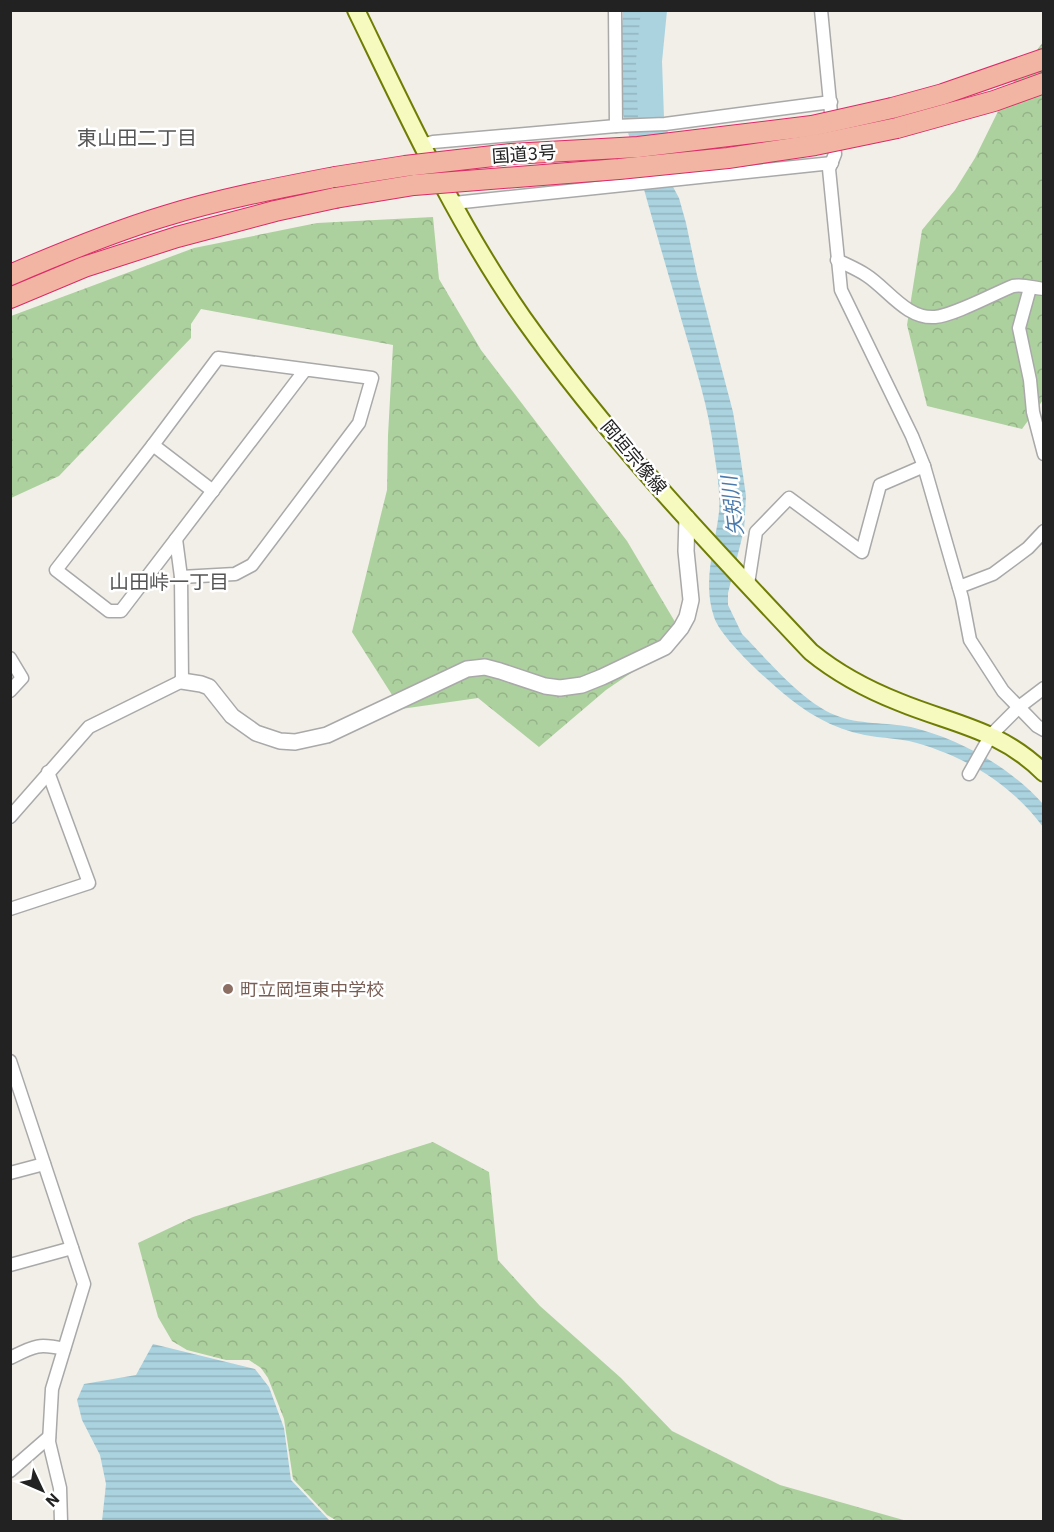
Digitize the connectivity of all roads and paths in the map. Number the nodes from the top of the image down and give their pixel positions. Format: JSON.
{"nodes":[{"id":1,"x":356,"y":10,"type":"edge"},
{"id":2,"x":615,"y":10,"type":"edge"},
{"id":3,"x":821,"y":10,"type":"edge"},
{"id":4,"x":1044,"y":59,"type":"edge"},
{"id":5,"x":1044,"y":83,"type":"edge"},
{"id":6,"x":831,"y":102,"type":"junction"},
{"id":7,"x":616,"y":126,"type":"junction"},
{"id":8,"x":421,"y":145,"type":"junction"},
{"id":9,"x":832,"y":163,"type":"junction"},
{"id":10,"x":454,"y":203,"type":"junction"},
{"id":11,"x":837,"y":260,"type":"junction"},
{"id":12,"x":10,"y":275,"type":"edge"},
{"id":13,"x":1030,"y":288,"type":"junction"},
{"id":14,"x":1044,"y":289,"type":"edge"},
{"id":15,"x":10,"y":298,"type":"edge"},
{"id":16,"x":305,"y":370,"type":"junction"},
{"id":17,"x":153,"y":446,"type":"junction"},
{"id":18,"x":1044,"y":454,"type":"edge"},
{"id":19,"x":924,"y":466,"type":"junction"},
{"id":20,"x":213,"y":492,"type":"junction"},
{"id":21,"x":687,"y":518,"type":"junction"},
{"id":22,"x":1044,"y":531,"type":"edge"},
{"id":23,"x":177,"y":539,"type":"junction"},
{"id":24,"x":181,"y":577,"type":"junction"},
{"id":25,"x":745,"y":581,"type":"junction"},
{"id":26,"x":959,"y":587,"type":"junction"},
{"id":27,"x":10,"y":658,"type":"edge"},
{"id":28,"x":182,"y":681,"type":"junction"},
{"id":29,"x":1044,"y":688,"type":"edge"},
{"id":30,"x":10,"y":691,"type":"edge"},
{"id":31,"x":1019,"y":707,"type":"junction"},
{"id":32,"x":1044,"y":730,"type":"edge"},
{"id":33,"x":991,"y":735,"type":"junction"},
{"id":34,"x":48,"y":772,"type":"junction"},
{"id":35,"x":1044,"y":773,"type":"edge"},
{"id":36,"x":969,"y":774,"type":"dead end"},
{"id":37,"x":13,"y":810,"type":"edge"},
{"id":38,"x":10,"y":909,"type":"edge"},
{"id":39,"x":10,"y":1061,"type":"edge"},
{"id":40,"x":13,"y":1078,"type":"edge"},
{"id":41,"x":44,"y":1164,"type":"junction"},
{"id":42,"x":10,"y":1173,"type":"edge"},
{"id":43,"x":72,"y":1248,"type":"junction"},
{"id":44,"x":10,"y":1265,"type":"edge"},
{"id":45,"x":64,"y":1349,"type":"junction"},
{"id":46,"x":10,"y":1358,"type":"edge"},
{"id":47,"x":49,"y":1437,"type":"junction"},
{"id":48,"x":10,"y":1471,"type":"edge"},
{"id":49,"x":62,"y":1521,"type":"edge"}],
"edges":[{"from":1,"to":8,"type":"main road","name":"岡垣宗像線"},
{"from":2,"to":7,"type":"street"},
{"from":3,"to":6,"type":"street"},
{"from":4,"to":12,"type":"highway","name":"国道3号","bridge":true},
{"from":5,"to":15,"type":"highway","name":"国道3号","bridge":true},
{"from":6,"to":7,"type":"street"},
{"from":6,"to":9,"type":"street"},
{"from":7,"to":8,"type":"street"},
{"from":8,"to":10,"type":"main road","name":"岡垣宗像線"},
{"from":9,"to":10,"type":"street"},
{"from":9,"to":11,"type":"street"},
{"from":10,"to":21,"type":"main road","name":"岡垣宗像線"},
{"from":11,"to":13,"type":"street"},
{"from":11,"to":19,"type":"street"},
{"from":13,"to":14,"type":"street"},
{"from":13,"to":18,"type":"street"},
{"from":16,"to":17,"type":"street"},
{"from":16,"to":20,"type":"street"},
{"from":16,"to":24,"type":"street"},
{"from":17,"to":20,"type":"street"},
{"from":17,"to":23,"type":"street"},
{"from":19,"to":25,"type":"street"},
{"from":19,"to":26,"type":"street"},
{"from":20,"to":23,"type":"street"},
{"from":21,"to":25,"type":"main road","name":"岡垣宗像線"},
{"from":21,"to":28,"type":"street"},
{"from":22,"to":26,"type":"street"},
{"from":23,"to":24,"type":"street"},
{"from":24,"to":28,"type":"street"},
{"from":25,"to":33,"type":"main road","name":"岡垣宗像線"},
{"from":26,"to":31,"type":"street"},
{"from":27,"to":30,"type":"street"},
{"from":28,"to":34,"type":"street"},
{"from":29,"to":31,"type":"street"},
{"from":31,"to":32,"type":"street"},
{"from":31,"to":33,"type":"street"},
{"from":33,"to":35,"type":"main road","name":"岡垣宗像線"},
{"from":33,"to":36,"type":"street"},
{"from":34,"to":37,"type":"street"},
{"from":34,"to":38,"type":"street"},
{"from":39,"to":40,"type":"street"},
{"from":40,"to":41,"type":"street"},
{"from":41,"to":42,"type":"street"},
{"from":41,"to":43,"type":"street"},
{"from":43,"to":44,"type":"street"},
{"from":43,"to":45,"type":"street"},
{"from":45,"to":46,"type":"street"},
{"from":45,"to":47,"type":"street"},
{"from":47,"to":48,"type":"street"},
{"from":47,"to":49,"type":"street"}]}
